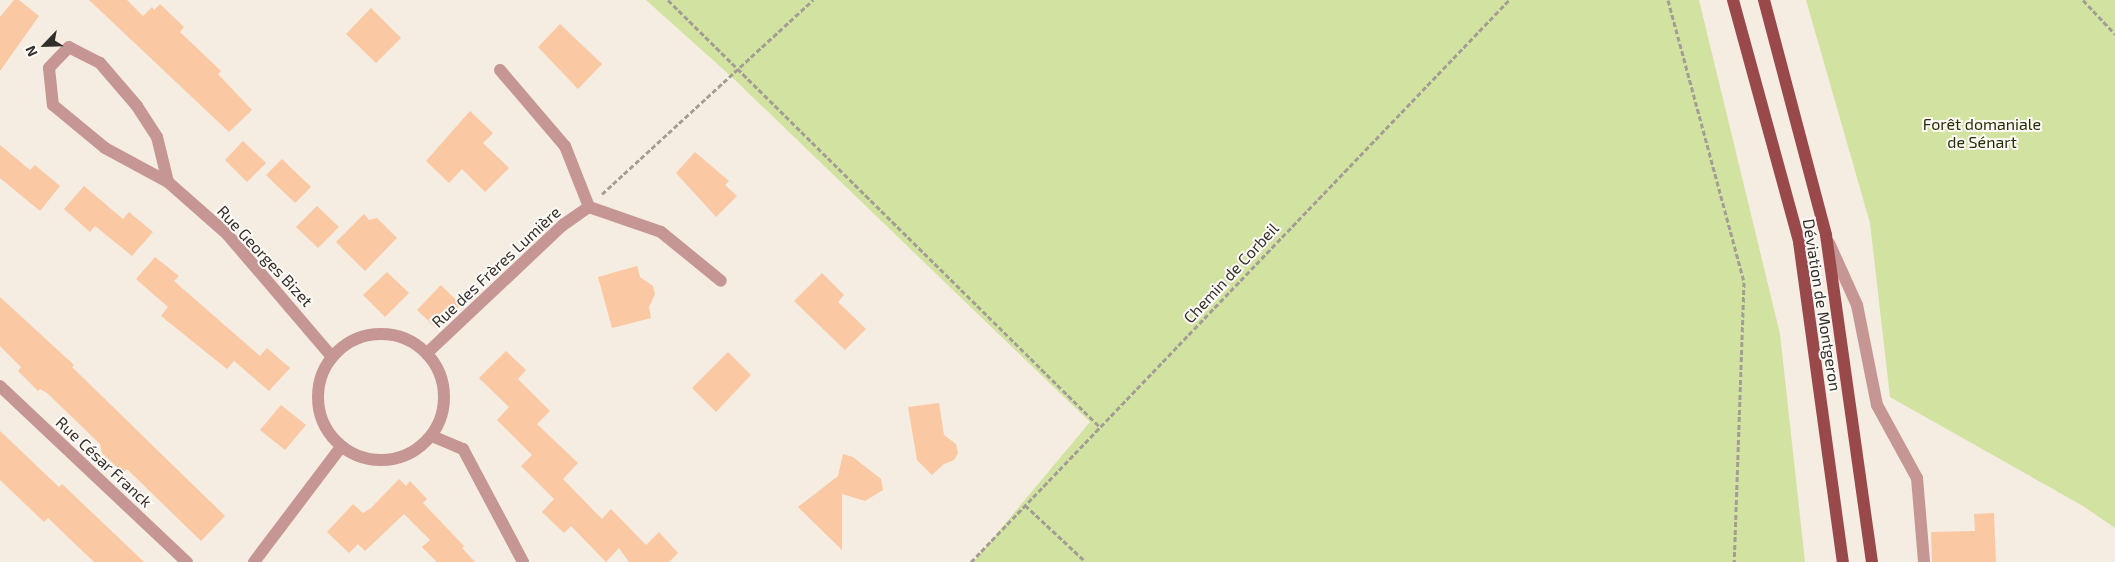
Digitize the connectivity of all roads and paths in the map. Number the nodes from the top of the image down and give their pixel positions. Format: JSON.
{"nodes":[{"id":1,"x":668,"y":0,"type":"edge"},
{"id":2,"x":813,"y":0,"type":"edge"},
{"id":3,"x":1509,"y":0,"type":"edge"},
{"id":4,"x":1668,"y":0,"type":"edge"},
{"id":5,"x":1733,"y":0,"type":"edge"},
{"id":6,"x":1764,"y":0,"type":"edge"},
{"id":7,"x":2083,"y":0,"type":"edge"},
{"id":8,"x":2115,"y":34,"type":"edge"},
{"id":9,"x":737,"y":68,"type":"junction"},
{"id":10,"x":500,"y":70,"type":"dead end"},
{"id":11,"x":168,"y":182,"type":"junction"},
{"id":12,"x":589,"y":206,"type":"junction"},
{"id":13,"x":1826,"y":235,"type":"junction"},
{"id":14,"x":721,"y":281,"type":"dead end"},
{"id":15,"x":428,"y":353,"type":"junction"},
{"id":16,"x":332,"y":357,"type":"junction"},
{"id":17,"x":0,"y":386,"type":"edge"},
{"id":18,"x":1100,"y":427,"type":"junction"},
{"id":19,"x":432,"y":436,"type":"junction"},
{"id":20,"x":341,"y":447,"type":"junction"},
{"id":21,"x":1025,"y":505,"type":"junction"},
{"id":22,"x":187,"y":562,"type":"edge"},
{"id":23,"x":254,"y":562,"type":"edge"},
{"id":24,"x":523,"y":562,"type":"edge"},
{"id":25,"x":971,"y":562,"type":"edge"},
{"id":26,"x":1086,"y":562,"type":"edge"},
{"id":27,"x":1734,"y":562,"type":"edge"},
{"id":28,"x":1843,"y":562,"type":"edge"},
{"id":29,"x":1872,"y":562,"type":"edge"},
{"id":30,"x":1924,"y":562,"type":"edge"}],
"edges":[{"from":1,"to":9,"type":"path"},
{"from":2,"to":9,"type":"path"},
{"from":3,"to":18,"type":"path","name":"Chemin de Corbeil"},
{"from":4,"to":27,"type":"path"},
{"from":5,"to":28,"type":"main road","name":"Déviation de Montgeron"},
{"from":6,"to":13,"type":"main road","name":"Déviation de Montgeron"},
{"from":7,"to":8,"type":"path"},
{"from":9,"to":12,"type":"path"},
{"from":9,"to":18,"type":"path"},
{"from":10,"to":12,"type":"street"},
{"from":11,"to":11,"type":"street","name":"Rue Georges Bizet"},
{"from":11,"to":16,"type":"street","name":"Rue Georges Bizet"},
{"from":12,"to":14,"type":"street"},
{"from":12,"to":15,"type":"street","name":"Rue des Frères Lumière"},
{"from":13,"to":29,"type":"main road","name":"Déviation de Montgeron"},
{"from":13,"to":30,"type":"street"},
{"from":15,"to":16,"type":"street"},
{"from":15,"to":19,"type":"street"},
{"from":16,"to":20,"type":"street"},
{"from":17,"to":22,"type":"street","name":"Rue César Franck"},
{"from":18,"to":21,"type":"path","name":"Chemin de Corbeil"},
{"from":19,"to":20,"type":"street"},
{"from":19,"to":24,"type":"street"},
{"from":20,"to":23,"type":"street"},
{"from":21,"to":25,"type":"path","name":"Chemin de Corbeil"},
{"from":21,"to":26,"type":"path"}]}
